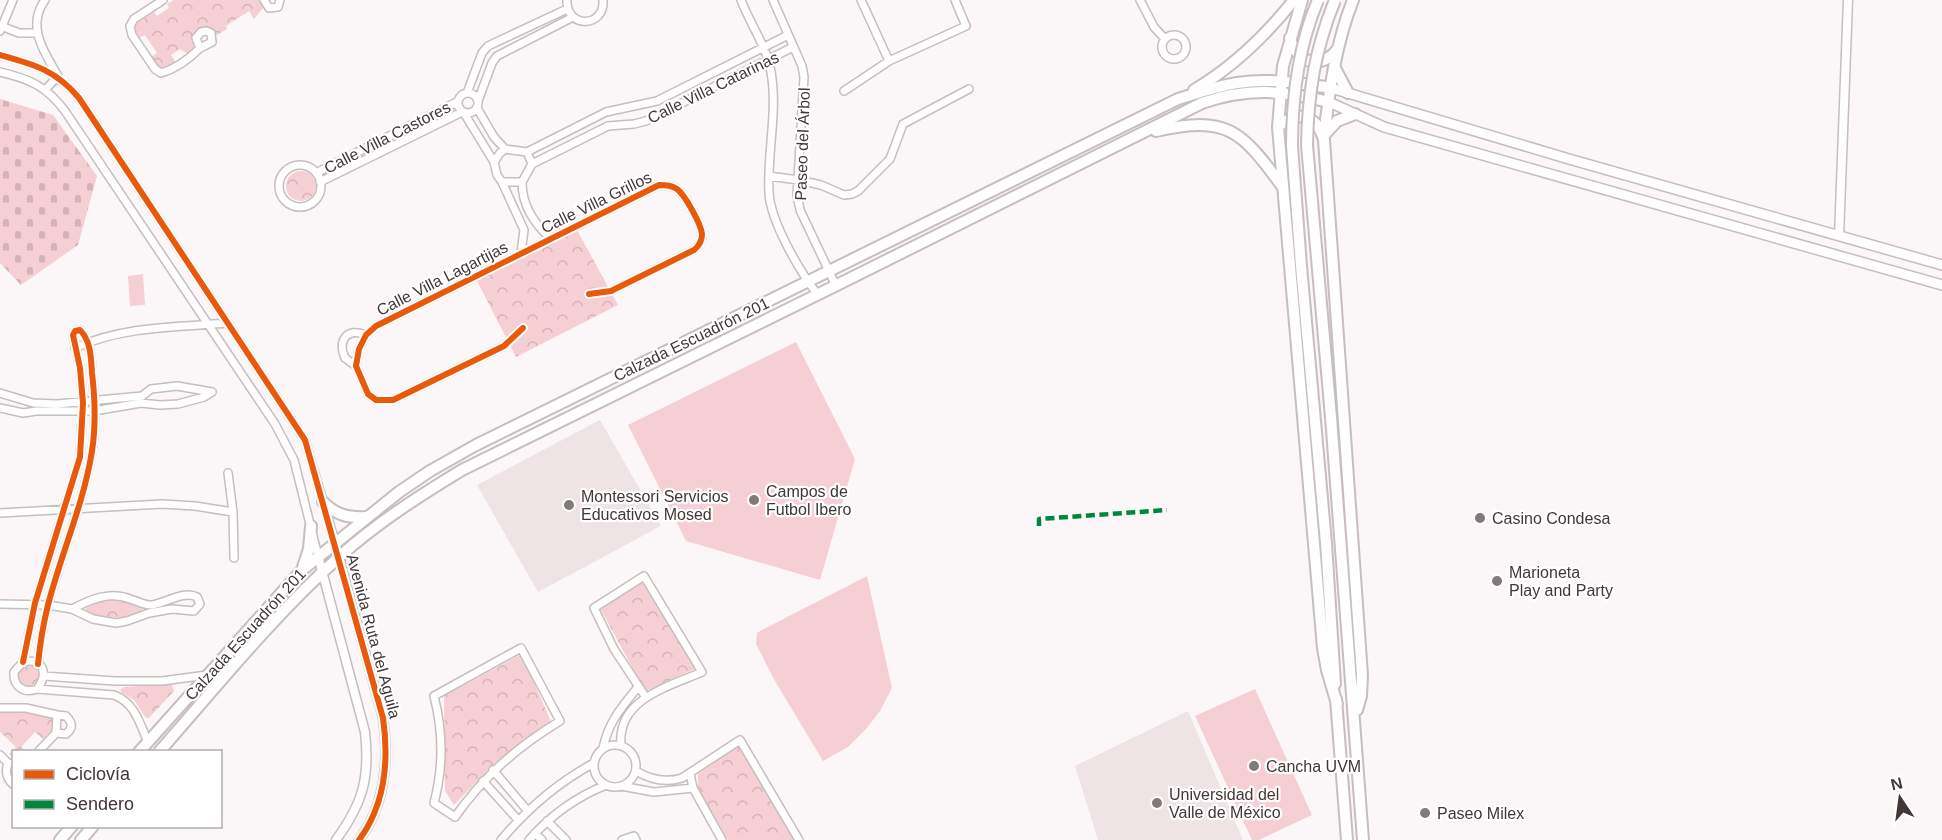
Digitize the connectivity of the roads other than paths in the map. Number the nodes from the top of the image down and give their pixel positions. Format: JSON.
{"nodes":[{"id":1,"x":13,"y":0,"type":"edge"},
{"id":2,"x":45,"y":0,"type":"edge"},
{"id":3,"x":163,"y":0,"type":"edge"},
{"id":4,"x":264,"y":0,"type":"edge"},
{"id":5,"x":280,"y":0,"type":"edge"},
{"id":6,"x":567,"y":0,"type":"edge"},
{"id":7,"x":603,"y":0,"type":"edge"},
{"id":8,"x":741,"y":0,"type":"edge"},
{"id":9,"x":773,"y":0,"type":"edge"},
{"id":10,"x":861,"y":0,"type":"edge"},
{"id":11,"x":955,"y":0,"type":"edge"},
{"id":12,"x":1140,"y":0,"type":"edge"},
{"id":13,"x":1294,"y":0,"type":"edge"},
{"id":14,"x":1302,"y":0,"type":"edge"},
{"id":15,"x":1318,"y":0,"type":"edge"},
{"id":16,"x":1335,"y":0,"type":"edge"},
{"id":17,"x":1353,"y":0,"type":"edge"},
{"id":18,"x":1848,"y":0,"type":"edge"},
{"id":19,"x":567,"y":9,"type":"junction"},
{"id":20,"x":573,"y":17,"type":"junction"},
{"id":21,"x":1,"y":28,"type":"edge"},
{"id":22,"x":37,"y":33,"type":"junction"},
{"id":23,"x":788,"y":35,"type":"junction"},
{"id":24,"x":1290,"y":38,"type":"junction"},
{"id":25,"x":1165,"y":39,"type":"dead end"},
{"id":26,"x":793,"y":47,"type":"junction"},
{"id":27,"x":200,"y":48,"type":"dead end"},
{"id":28,"x":762,"y":48,"type":"junction"},
{"id":29,"x":1338,"y":49,"type":"junction"},
{"id":30,"x":0,"y":55,"type":"edge"},
{"id":31,"x":768,"y":60,"type":"junction"},
{"id":32,"x":889,"y":61,"type":"junction"},
{"id":33,"x":1335,"y":68,"type":"junction"},
{"id":34,"x":0,"y":72,"type":"edge"},
{"id":35,"x":58,"y":76,"type":"junction"},
{"id":36,"x":1281,"y":86,"type":"junction"},
{"id":37,"x":1331,"y":88,"type":"junction"},
{"id":38,"x":46,"y":89,"type":"junction"},
{"id":39,"x":969,"y":89,"type":"dead end"},
{"id":40,"x":844,"y":91,"type":"dead end"},
{"id":41,"x":467,"y":93,"type":"junction"},
{"id":42,"x":1348,"y":93,"type":"junction"},
{"id":43,"x":1362,"y":97,"type":"junction"},
{"id":44,"x":1178,"y":99,"type":"junction"},
{"id":45,"x":457,"y":102,"type":"junction"},
{"id":46,"x":1329,"y":102,"type":"junction"},
{"id":47,"x":478,"y":104,"type":"junction"},
{"id":48,"x":463,"y":113,"type":"junction"},
{"id":49,"x":1356,"y":115,"type":"junction"},
{"id":50,"x":1278,"y":127,"type":"junction"},
{"id":51,"x":1141,"y":134,"type":"junction"},
{"id":52,"x":1324,"y":137,"type":"junction"},
{"id":53,"x":505,"y":149,"type":"junction"},
{"id":54,"x":527,"y":152,"type":"junction"},
{"id":55,"x":494,"y":162,"type":"junction"},
{"id":56,"x":532,"y":164,"type":"junction"},
{"id":57,"x":316,"y":172,"type":"junction"},
{"id":58,"x":769,"y":176,"type":"junction"},
{"id":59,"x":798,"y":180,"type":"junction"},
{"id":60,"x":320,"y":182,"type":"junction"},
{"id":61,"x":502,"y":182,"type":"junction"},
{"id":62,"x":522,"y":182,"type":"junction"},
{"id":63,"x":1283,"y":188,"type":"junction"},
{"id":64,"x":1839,"y":236,"type":"junction"},
{"id":65,"x":551,"y":239,"type":"junction"},
{"id":66,"x":521,"y":253,"type":"junction"},
{"id":67,"x":1942,"y":265,"type":"edge"},
{"id":68,"x":829,"y":271,"type":"junction"},
{"id":69,"x":807,"y":281,"type":"junction"},
{"id":70,"x":1942,"y":285,"type":"edge"},
{"id":71,"x":836,"y":286,"type":"junction"},
{"id":72,"x":589,"y":294,"type":"dead end"},
{"id":73,"x":818,"y":295,"type":"junction"},
{"id":74,"x":228,"y":323,"type":"junction"},
{"id":75,"x":209,"y":325,"type":"junction"},
{"id":76,"x":524,"y":328,"type":"dead end"},
{"id":77,"x":366,"y":335,"type":"junction"},
{"id":78,"x":87,"y":339,"type":"junction"},
{"id":79,"x":74,"y":344,"type":"junction"},
{"id":80,"x":356,"y":366,"type":"junction"},
{"id":81,"x":0,"y":393,"type":"edge"},
{"id":82,"x":95,"y":401,"type":"junction"},
{"id":83,"x":83,"y":403,"type":"junction"},
{"id":84,"x":0,"y":408,"type":"edge"},
{"id":85,"x":94,"y":411,"type":"junction"},
{"id":86,"x":82,"y":412,"type":"junction"},
{"id":87,"x":228,"y":473,"type":"dead end"},
{"id":88,"x":323,"y":502,"type":"junction"},
{"id":89,"x":78,"y":508,"type":"junction"},
{"id":90,"x":65,"y":509,"type":"junction"},
{"id":91,"x":232,"y":512,"type":"junction"},
{"id":92,"x":0,"y":513,"type":"edge"},
{"id":93,"x":366,"y":517,"type":"junction"},
{"id":94,"x":311,"y":526,"type":"junction"},
{"id":95,"x":335,"y":542,"type":"junction"},
{"id":96,"x":318,"y":556,"type":"junction"},
{"id":97,"x":339,"y":557,"type":"junction"},
{"id":98,"x":234,"y":558,"type":"dead end"},
{"id":99,"x":302,"y":570,"type":"junction"},
{"id":100,"x":322,"y":573,"type":"junction"},
{"id":101,"x":35,"y":603,"type":"junction"},
{"id":102,"x":0,"y":604,"type":"edge"},
{"id":103,"x":48,"y":605,"type":"junction"},
{"id":104,"x":72,"y":609,"type":"junction"},
{"id":105,"x":150,"y":610,"type":"junction"},
{"id":106,"x":23,"y":662,"type":"junction"},
{"id":107,"x":38,"y":664,"type":"junction"},
{"id":108,"x":207,"y":675,"type":"junction"},
{"id":109,"x":44,"y":676,"type":"junction"},
{"id":110,"x":69,"y":679,"type":"junction"},
{"id":111,"x":115,"y":681,"type":"junction"},
{"id":112,"x":638,"y":687,"type":"junction"},
{"id":113,"x":37,"y":689,"type":"junction"},
{"id":114,"x":27,"y":691,"type":"junction"},
{"id":115,"x":69,"y":692,"type":"junction"},
{"id":116,"x":114,"y":695,"type":"junction"},
{"id":117,"x":645,"y":696,"type":"junction"},
{"id":118,"x":1337,"y":704,"type":"junction"},
{"id":119,"x":0,"y":708,"type":"edge"},
{"id":120,"x":26,"y":708,"type":"junction"},
{"id":121,"x":57,"y":715,"type":"junction"},
{"id":122,"x":615,"y":716,"type":"junction"},
{"id":123,"x":1354,"y":719,"type":"junction"},
{"id":124,"x":623,"y":722,"type":"junction"},
{"id":125,"x":56,"y":733,"type":"junction"},
{"id":126,"x":148,"y":742,"type":"junction"},
{"id":127,"x":621,"y":745,"type":"junction"},
{"id":128,"x":603,"y":748,"type":"junction"},
{"id":129,"x":40,"y":750,"type":"edge"},
{"id":130,"x":141,"y":750,"type":"edge"},
{"id":131,"x":161,"y":750,"type":"edge"},
{"id":132,"x":0,"y":755,"type":"edge"},
{"id":133,"x":594,"y":763,"type":"junction"},
{"id":134,"x":11,"y":764,"type":"edge"},
{"id":135,"x":493,"y":770,"type":"junction"},
{"id":136,"x":636,"y":771,"type":"junction"},
{"id":137,"x":690,"y":774,"type":"junction"},
{"id":138,"x":657,"y":780,"type":"junction"},
{"id":139,"x":483,"y":781,"type":"junction"},
{"id":140,"x":12,"y":783,"type":"edge"},
{"id":141,"x":606,"y":785,"type":"junction"},
{"id":142,"x":621,"y":786,"type":"junction"},
{"id":143,"x":693,"y":788,"type":"junction"},
{"id":144,"x":654,"y":792,"type":"junction"},
{"id":145,"x":361,"y":798,"type":"junction"},
{"id":146,"x":377,"y":805,"type":"junction"},
{"id":147,"x":527,"y":810,"type":"junction"},
{"id":148,"x":518,"y":820,"type":"junction"},
{"id":149,"x":547,"y":821,"type":"junction"},
{"id":150,"x":70,"y":828,"type":"edge"},
{"id":151,"x":91,"y":828,"type":"edge"},
{"id":152,"x":535,"y":833,"type":"junction"},
{"id":153,"x":60,"y":840,"type":"edge"},
{"id":154,"x":81,"y":840,"type":"edge"},
{"id":155,"x":336,"y":840,"type":"edge"},
{"id":156,"x":359,"y":840,"type":"edge"},
{"id":157,"x":501,"y":840,"type":"edge"},
{"id":158,"x":529,"y":840,"type":"edge"},
{"id":159,"x":542,"y":840,"type":"edge"},
{"id":160,"x":566,"y":840,"type":"edge"},
{"id":161,"x":621,"y":840,"type":"edge"},
{"id":162,"x":636,"y":840,"type":"edge"},
{"id":163,"x":722,"y":840,"type":"edge"},
{"id":164,"x":799,"y":840,"type":"edge"},
{"id":165,"x":1347,"y":840,"type":"edge"},
{"id":166,"x":1363,"y":840,"type":"edge"}],
"edges":[{"from":1,"to":21,"type":"street"},
{"from":2,"to":22,"type":"street"},
{"from":3,"to":27,"type":"street"},
{"from":4,"to":5,"type":"street"},
{"from":6,"to":19,"type":"street"},
{"from":7,"to":20,"type":"street"},
{"from":8,"to":28,"type":"street","name":"Paseo del Árbol"},
{"from":9,"to":23,"type":"street","name":"Paseo del Árbol"},
{"from":10,"to":32,"type":"street"},
{"from":11,"to":32,"type":"street"},
{"from":12,"to":25,"type":"street"},
{"from":13,"to":44,"type":"main road"},
{"from":14,"to":24,"type":"main road"},
{"from":15,"to":118,"type":"main road","bridge":true},
{"from":16,"to":123,"type":"main road","bridge":true},
{"from":17,"to":29,"type":"main road"},
{"from":18,"to":64,"type":"street"},
{"from":19,"to":20,"type":"street"},
{"from":19,"to":41,"type":"street"},
{"from":20,"to":47,"type":"street"},
{"from":21,"to":22,"type":"street"},
{"from":22,"to":35,"type":"street"},
{"from":23,"to":26,"type":"street","name":"Paseo del Árbol"},
{"from":23,"to":28,"type":"street","name":"Calle Villa Catarinas"},
{"from":24,"to":29,"type":"main road"},
{"from":24,"to":36,"type":"main road"},
{"from":26,"to":31,"type":"street","name":"Calle Villa Catarinas"},
{"from":26,"to":59,"type":"street","name":"Paseo del Árbol"},
{"from":28,"to":31,"type":"street","name":"Paseo del Árbol"},
{"from":28,"to":54,"type":"street","name":"Calle Villa Catarinas"},
{"from":29,"to":33,"type":"main road"},
{"from":30,"to":35,"type":"street"},
{"from":31,"to":56,"type":"street","name":"Calle Villa Catarinas"},
{"from":31,"to":58,"type":"street","name":"Paseo del Árbol"},
{"from":32,"to":40,"type":"street"},
{"from":33,"to":37,"type":"main road"},
{"from":33,"to":42,"type":"main road"},
{"from":34,"to":38,"type":"street"},
{"from":35,"to":38,"type":"street"},
{"from":35,"to":74,"type":"street"},
{"from":36,"to":37,"type":"main road","name":"Calzada Escuadrón 201"},
{"from":36,"to":44,"type":"main road","name":"Calzada Escuadrón 201"},
{"from":36,"to":46,"type":"main road","name":"Calzada Escuadrón 201"},
{"from":36,"to":50,"type":"main road"},
{"from":36,"to":51,"type":"main road","name":"Calzada Escuadrón 201"},
{"from":37,"to":42,"type":"main road"},
{"from":37,"to":46,"type":"main road"},
{"from":38,"to":75,"type":"street"},
{"from":39,"to":59,"type":"street"},
{"from":41,"to":45,"type":"street"},
{"from":41,"to":47,"type":"street"},
{"from":42,"to":43,"type":"main road"},
{"from":43,"to":49,"type":"main road"},
{"from":43,"to":64,"type":"main road"},
{"from":44,"to":68,"type":"main road","name":"Calzada Escuadrón 201"},
{"from":45,"to":48,"type":"street"},
{"from":45,"to":57,"type":"street","name":"Calle Villa Castores"},
{"from":46,"to":49,"type":"main road"},
{"from":46,"to":52,"type":"main road"},
{"from":47,"to":48,"type":"street"},
{"from":47,"to":53,"type":"street"},
{"from":48,"to":55,"type":"street"},
{"from":48,"to":60,"type":"street","name":"Calle Villa Castores"},
{"from":49,"to":52,"type":"main road"},
{"from":49,"to":70,"type":"main road"},
{"from":50,"to":52,"type":"main road"},
{"from":50,"to":63,"type":"main road"},
{"from":51,"to":63,"type":"main road"},
{"from":51,"to":71,"type":"main road","name":"Calzada Escuadrón 201"},
{"from":52,"to":123,"type":"main road"},
{"from":53,"to":54,"type":"street"},
{"from":53,"to":55,"type":"street"},
{"from":54,"to":56,"type":"street"},
{"from":55,"to":61,"type":"street"},
{"from":56,"to":62,"type":"street"},
{"from":57,"to":60,"type":"street","name":"Calle Villa Castores"},
{"from":57,"to":60,"type":"street","name":"Calle Villa Castores"},
{"from":58,"to":59,"type":"street"},
{"from":58,"to":69,"type":"street","name":"Paseo del Árbol"},
{"from":59,"to":68,"type":"street","name":"Paseo del Árbol"},
{"from":61,"to":62,"type":"street"},
{"from":61,"to":66,"type":"street"},
{"from":62,"to":65,"type":"street"},
{"from":63,"to":118,"type":"main road"},
{"from":64,"to":67,"type":"main road"},
{"from":65,"to":66,"type":"street","name":"Calle Villa Grillos"},
{"from":65,"to":72,"type":"street","name":"Calle Villa Grillos"},
{"from":66,"to":77,"type":"street","name":"Calle Villa Lagartijas"},
{"from":68,"to":69,"type":"main road","name":"Calzada Escuadrón 201"},
{"from":68,"to":71,"type":"street","name":"Paseo del Árbol"},
{"from":69,"to":73,"type":"street","name":"Paseo del Árbol"},
{"from":69,"to":93,"type":"main road","name":"Calzada Escuadrón 201"},
{"from":71,"to":73,"type":"main road","name":"Calzada Escuadrón 201"},
{"from":73,"to":97,"type":"main road","name":"Calzada Escuadrón 201"},
{"from":74,"to":75,"type":"street"},
{"from":74,"to":88,"type":"street"},
{"from":75,"to":78,"type":"street"},
{"from":75,"to":94,"type":"street"},
{"from":76,"to":80,"type":"street","name":"Calle Villa Lagartijas"},
{"from":77,"to":80,"type":"street","name":"Calle Villa Lagartijas"},
{"from":77,"to":80,"type":"street","name":"Calle Villa Lagartijas"},
{"from":78,"to":79,"type":"street"},
{"from":78,"to":79,"type":"street"},
{"from":78,"to":82,"type":"street"},
{"from":79,"to":83,"type":"street"},
{"from":81,"to":83,"type":"street"},
{"from":82,"to":83,"type":"street"},
{"from":82,"to":85,"type":"street"},
{"from":82,"to":85,"type":"street"},
{"from":83,"to":86,"type":"street"},
{"from":84,"to":86,"type":"street"},
{"from":85,"to":86,"type":"street"},
{"from":85,"to":89,"type":"street"},
{"from":86,"to":90,"type":"street"},
{"from":87,"to":91,"type":"street"},
{"from":88,"to":93,"type":"main road"},
{"from":88,"to":95,"type":"street"},
{"from":89,"to":90,"type":"street"},
{"from":89,"to":91,"type":"street"},
{"from":89,"to":103,"type":"street"},
{"from":90,"to":92,"type":"street"},
{"from":90,"to":101,"type":"street"},
{"from":91,"to":98,"type":"street"},
{"from":93,"to":95,"type":"main road","name":"Calzada Escuadrón 201"},
{"from":94,"to":96,"type":"street"},
{"from":94,"to":99,"type":"main road"},
{"from":95,"to":96,"type":"main road","name":"Calzada Escuadrón 201"},
{"from":95,"to":97,"type":"street","name":"Avenida Ruta del Aguila"},
{"from":96,"to":99,"type":"main road","name":"Calzada Escuadrón 201"},
{"from":96,"to":100,"type":"street","name":"Avenida Ruta del Aguila"},
{"from":97,"to":100,"type":"main road","name":"Calzada Escuadrón 201"},
{"from":97,"to":146,"type":"street","name":"Avenida Ruta del Aguila"},
{"from":99,"to":108,"type":"main road","name":"Calzada Escuadrón 201"},
{"from":100,"to":131,"type":"main road","name":"Calzada Escuadrón 201"},
{"from":100,"to":145,"type":"street","name":"Avenida Ruta del Aguila"},
{"from":101,"to":102,"type":"street"},
{"from":101,"to":103,"type":"street"},
{"from":101,"to":106,"type":"street"},
{"from":103,"to":104,"type":"street"},
{"from":103,"to":107,"type":"street"},
{"from":104,"to":105,"type":"street"},
{"from":104,"to":105,"type":"street"},
{"from":105,"to":105,"type":"street"},
{"from":106,"to":107,"type":"street"},
{"from":106,"to":114,"type":"street"},
{"from":107,"to":109,"type":"street"},
{"from":108,"to":111,"type":"street"},
{"from":108,"to":126,"type":"main road","name":"Calzada Escuadrón 201"},
{"from":109,"to":110,"type":"street"},
{"from":109,"to":113,"type":"street"},
{"from":110,"to":111,"type":"street"},
{"from":110,"to":115,"type":"street"},
{"from":111,"to":116,"type":"street"},
{"from":112,"to":117,"type":"street"},
{"from":112,"to":117,"type":"street"},
{"from":112,"to":122,"type":"street"},
{"from":113,"to":114,"type":"street"},
{"from":113,"to":115,"type":"street"},
{"from":114,"to":120,"type":"street"},
{"from":115,"to":116,"type":"street"},
{"from":116,"to":126,"type":"street"},
{"from":117,"to":124,"type":"street"},
{"from":118,"to":165,"type":"main road"},
{"from":119,"to":120,"type":"street"},
{"from":120,"to":121,"type":"street"},
{"from":121,"to":125,"type":"street"},
{"from":121,"to":125,"type":"street"},
{"from":122,"to":124,"type":"street"},
{"from":122,"to":128,"type":"street"},
{"from":123,"to":166,"type":"main road"},
{"from":124,"to":127,"type":"street"},
{"from":125,"to":129,"type":"street"},
{"from":126,"to":130,"type":"main road","name":"Calzada Escuadrón 201"},
{"from":127,"to":128,"type":"street"},
{"from":127,"to":136,"type":"street"},
{"from":128,"to":133,"type":"street"},
{"from":132,"to":134,"type":"street"},
{"from":133,"to":141,"type":"street"},
{"from":133,"to":147,"type":"street"},
{"from":134,"to":140,"type":"street"},
{"from":135,"to":139,"type":"street"},
{"from":135,"to":139,"type":"street"},
{"from":135,"to":147,"type":"street"},
{"from":136,"to":138,"type":"street"},
{"from":136,"to":142,"type":"street"},
{"from":137,"to":138,"type":"street"},
{"from":137,"to":143,"type":"street"},
{"from":137,"to":164,"type":"street"},
{"from":138,"to":144,"type":"street"},
{"from":139,"to":148,"type":"street"},
{"from":141,"to":142,"type":"street"},
{"from":141,"to":149,"type":"street"},
{"from":142,"to":144,"type":"street"},
{"from":143,"to":144,"type":"street"},
{"from":143,"to":163,"type":"street"},
{"from":145,"to":146,"type":"street"},
{"from":145,"to":155,"type":"street","name":"Avenida Ruta del Aguila"},
{"from":146,"to":156,"type":"street","name":"Avenida Ruta del Aguila"},
{"from":147,"to":148,"type":"street"},
{"from":148,"to":157,"type":"street"},
{"from":149,"to":152,"type":"street"},
{"from":149,"to":160,"type":"street"},
{"from":150,"to":153,"type":"main road"},
{"from":151,"to":154,"type":"main road"},
{"from":152,"to":158,"type":"street"},
{"from":152,"to":159,"type":"street"},
{"from":161,"to":162,"type":"street"}]}
